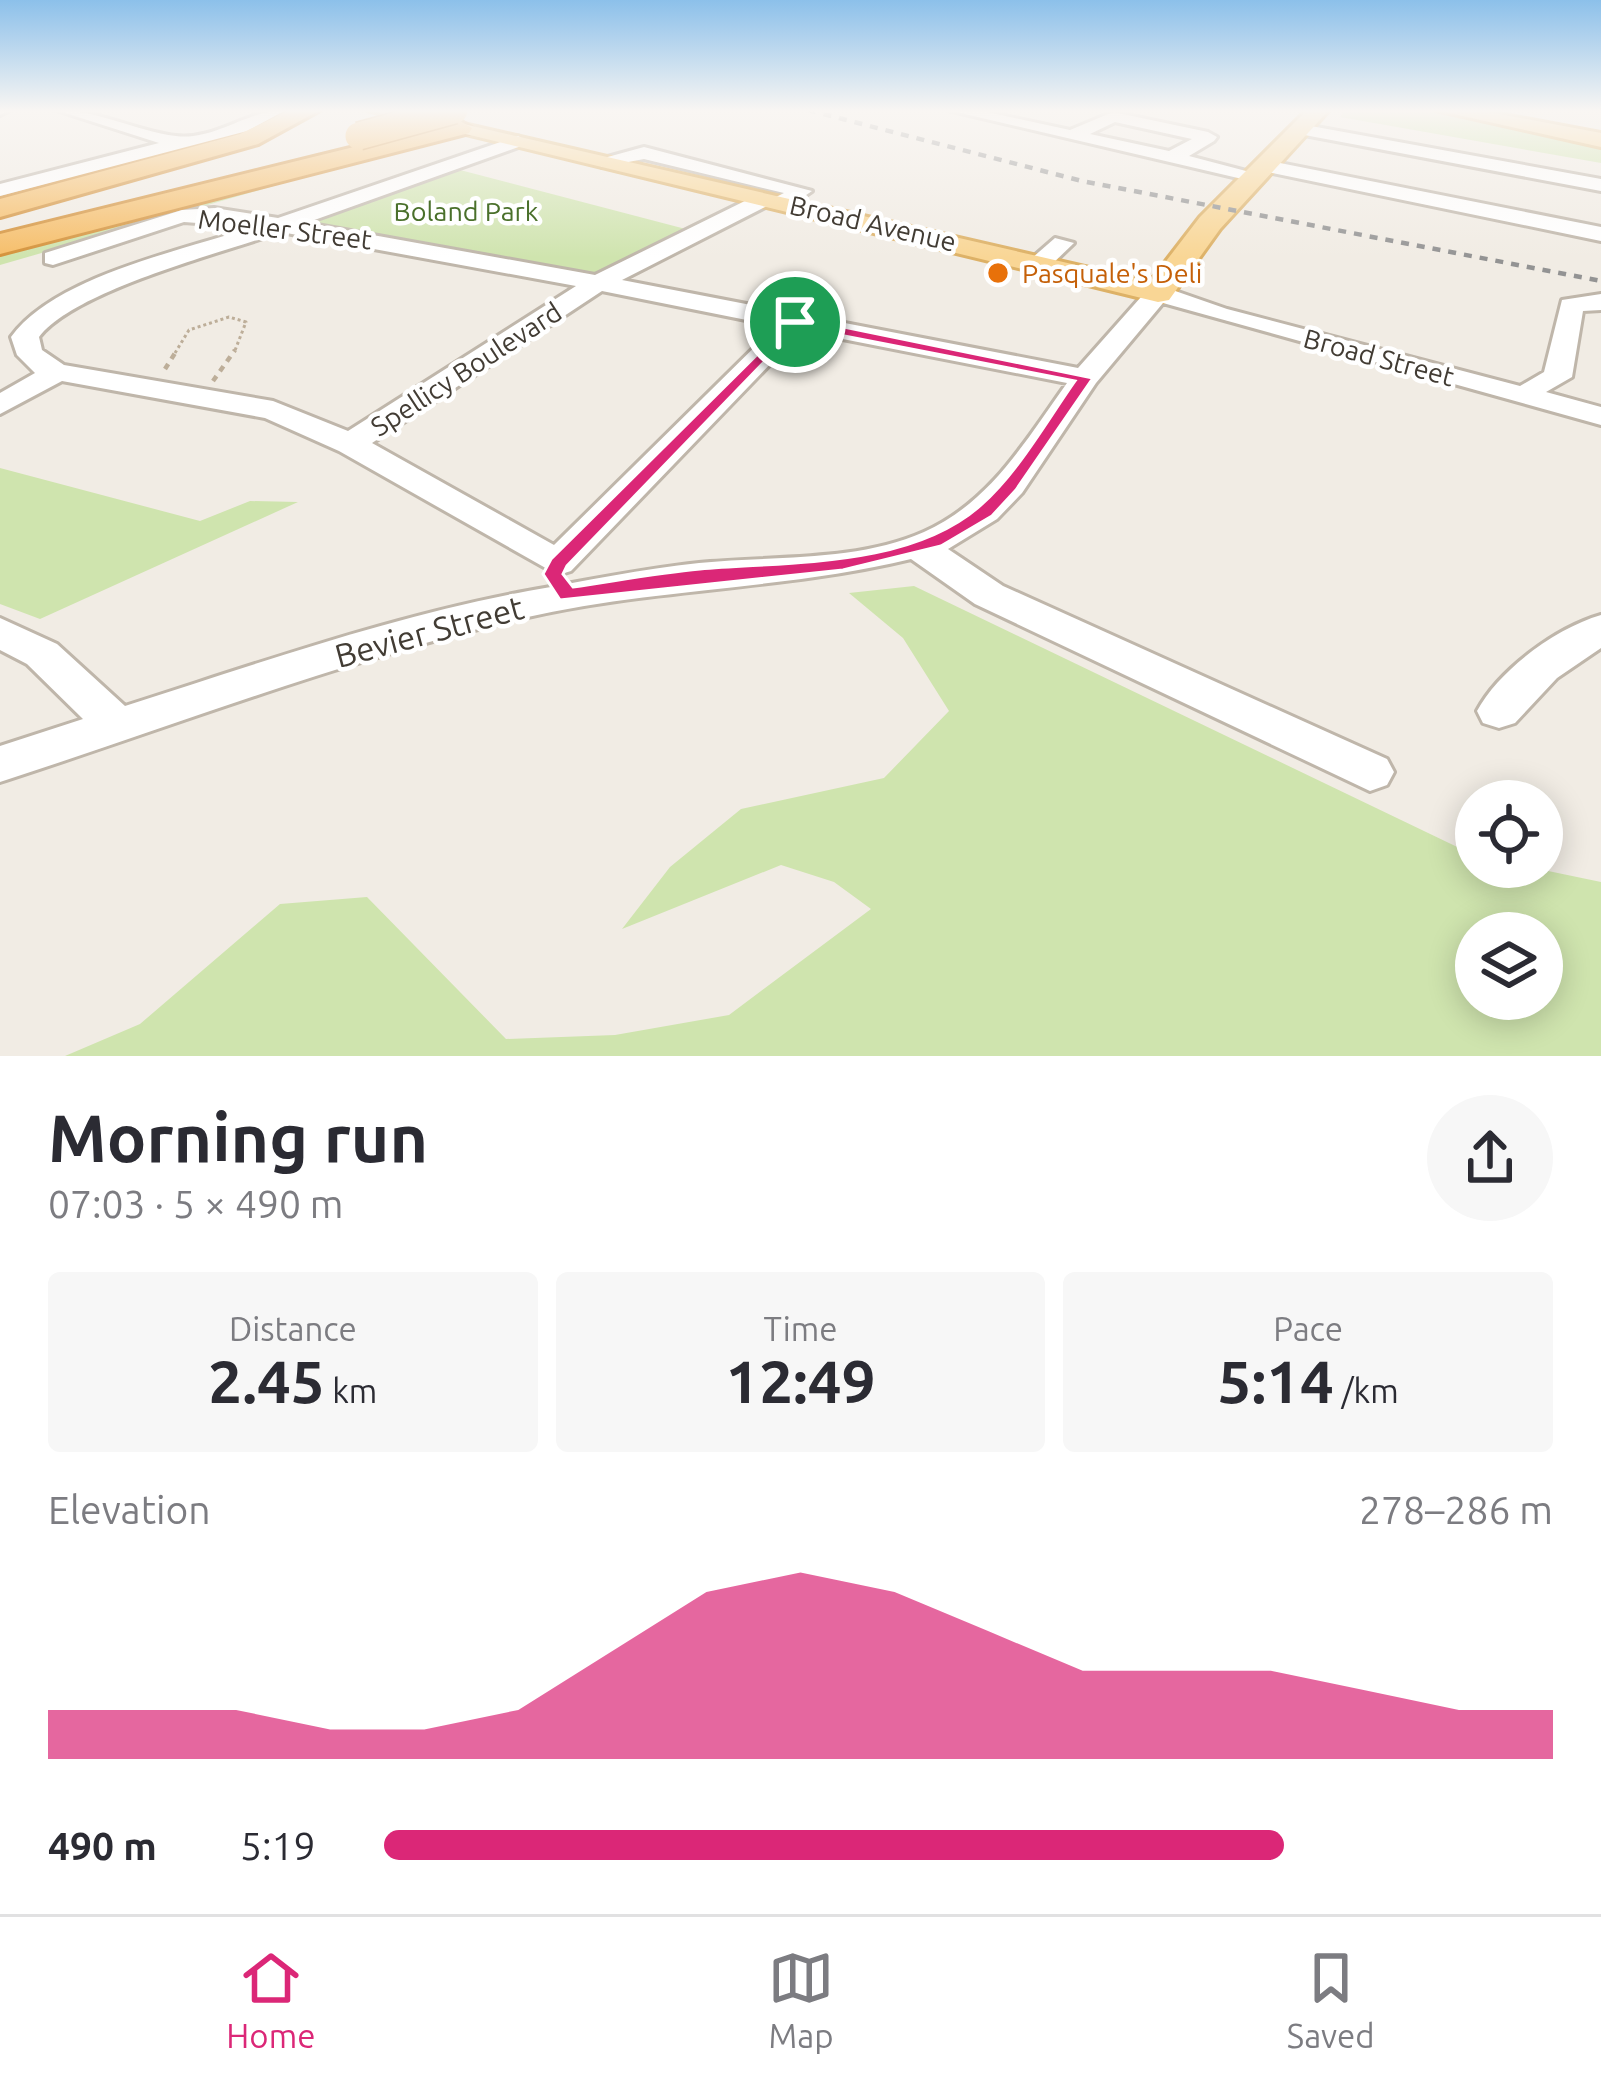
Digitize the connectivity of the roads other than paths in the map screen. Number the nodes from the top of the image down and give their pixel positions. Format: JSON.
{"nodes":[{"id":1,"x":118,"y":159,"type":"edge"},
{"id":2,"x":175,"y":159,"type":"edge"},
{"id":3,"x":247,"y":159,"type":"edge"},
{"id":4,"x":258,"y":159,"type":"edge"},
{"id":5,"x":310,"y":159,"type":"edge"},
{"id":6,"x":465,"y":159,"type":"edge"},
{"id":7,"x":595,"y":159,"type":"edge"},
{"id":8,"x":1180,"y":159,"type":"edge"},
{"id":9,"x":1271,"y":159,"type":"edge"},
{"id":10,"x":1463,"y":159,"type":"edge"},
{"id":11,"x":1260,"y":171,"type":"junction"},
{"id":12,"x":313,"y":180,"type":"dead end"},
{"id":13,"x":1601,"y":185,"type":"edge"},
{"id":14,"x":0,"y":190,"type":"edge"},
{"id":15,"x":364,"y":194,"type":"junction"},
{"id":16,"x":775,"y":200,"type":"junction"},
{"id":17,"x":0,"y":208,"type":"edge"},
{"id":18,"x":0,"y":222,"type":"edge"},
{"id":19,"x":280,"y":223,"type":"junction"},
{"id":20,"x":0,"y":232,"type":"edge"},
{"id":21,"x":1601,"y":235,"type":"edge"},
{"id":22,"x":0,"y":244,"type":"edge"},
{"id":23,"x":53,"y":257,"type":"dead end"},
{"id":24,"x":1060,"y":259,"type":"junction"},
{"id":25,"x":1172,"y":272,"type":"junction"},
{"id":26,"x":596,"y":284,"type":"junction"},
{"id":27,"x":1601,"y":302,"type":"edge"},
{"id":28,"x":795,"y":322,"type":"junction"},
{"id":29,"x":57,"y":372,"type":"junction"},
{"id":30,"x":1085,"y":378,"type":"junction"},
{"id":31,"x":1528,"y":397,"type":"junction"},
{"id":32,"x":0,"y":405,"type":"edge"},
{"id":33,"x":1601,"y":416,"type":"edge"},
{"id":34,"x":350,"y":444,"type":"junction"},
{"id":35,"x":919,"y":547,"type":"junction"},
{"id":36,"x":563,"y":579,"type":"junction"},
{"id":37,"x":1601,"y":628,"type":"edge"},
{"id":38,"x":0,"y":632,"type":"edge"},
{"id":39,"x":1499,"y":711,"type":"dead end"},
{"id":40,"x":118,"y":726,"type":"junction"},
{"id":41,"x":0,"y":764,"type":"edge"},
{"id":42,"x":1370,"y":772,"type":"dead end"}],
"edges":[{"from":1,"to":14,"type":"street"},
{"from":2,"to":17,"type":"highway"},
{"from":3,"to":18,"type":"highway"},
{"from":4,"to":20,"type":"highway"},
{"from":5,"to":22,"type":"highway"},
{"from":6,"to":15,"type":"street"},
{"from":7,"to":16,"type":"main road","name":"Broad Avenue"},
{"from":8,"to":11,"type":"street"},
{"from":9,"to":11,"type":"main road","name":"Bevier Street"},
{"from":10,"to":13,"type":"street"},
{"from":11,"to":21,"type":"street"},
{"from":11,"to":25,"type":"main road","name":"Bevier Street"},
{"from":12,"to":15,"type":"street"},
{"from":15,"to":19,"type":"street"},
{"from":16,"to":24,"type":"main road","name":"Broad Avenue"},
{"from":16,"to":26,"type":"street","name":"Spellicy Boulevard"},
{"from":19,"to":23,"type":"street","name":"Moeller Street"},
{"from":19,"to":26,"type":"street","name":"Moeller Street"},
{"from":19,"to":29,"type":"street"},
{"from":24,"to":25,"type":"main road","name":"Broad Avenue"},
{"from":24,"to":25,"type":"main road"},
{"from":25,"to":30,"type":"street","name":"Bevier Street"},
{"from":25,"to":31,"type":"street","name":"Broad Street"},
{"from":26,"to":28,"type":"street","name":"Moeller Street"},
{"from":26,"to":34,"type":"street","name":"Spellicy Boulevard"},
{"from":27,"to":31,"type":"street"},
{"from":28,"to":30,"type":"street","name":"Moeller Street"},
{"from":28,"to":36,"type":"street"},
{"from":29,"to":32,"type":"street"},
{"from":29,"to":34,"type":"street","name":"Spellicy Boulevard"},
{"from":30,"to":35,"type":"street","name":"Bevier Street"},
{"from":31,"to":33,"type":"street","name":"Broad Street"},
{"from":34,"to":36,"type":"street"},
{"from":35,"to":36,"type":"street","name":"Bevier Street"},
{"from":35,"to":42,"type":"street"},
{"from":36,"to":40,"type":"street","name":"Bevier Street"},
{"from":37,"to":39,"type":"street"},
{"from":38,"to":40,"type":"street"},
{"from":40,"to":41,"type":"street","name":"Bevier Street"}]}
